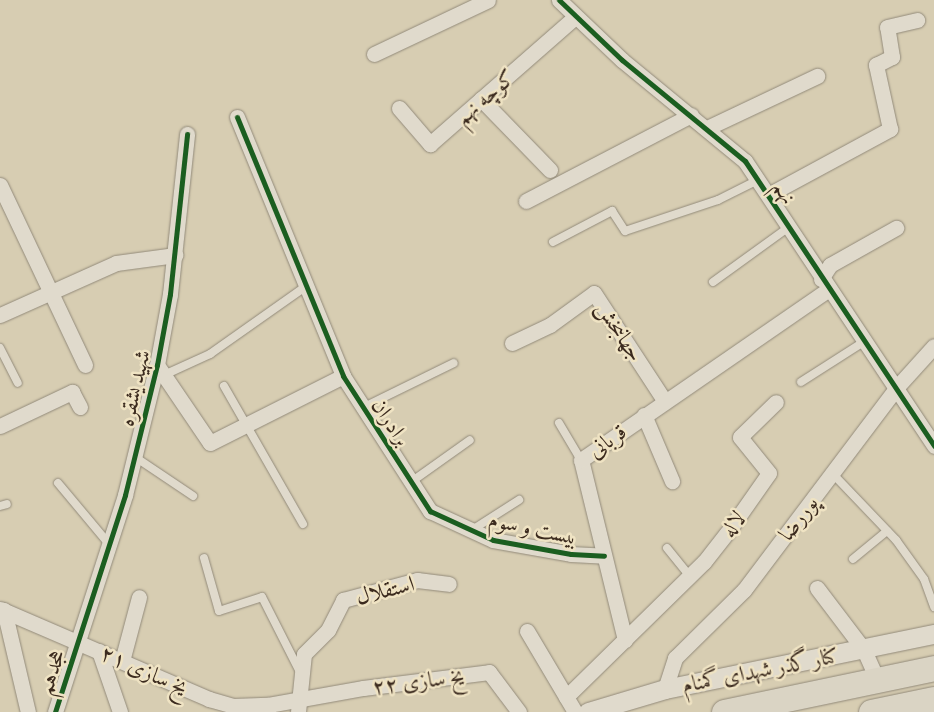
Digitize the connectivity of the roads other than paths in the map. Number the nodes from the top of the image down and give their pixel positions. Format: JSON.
{"nodes":[{"id":1,"x":488,"y":0,"type":"edge"},
{"id":2,"x":559,"y":0,"type":"edge"},
{"id":3,"x":574,"y":18,"type":"junction"},
{"id":4,"x":917,"y":20,"type":"dead end"},
{"id":5,"x":374,"y":54,"type":"dead end"},
{"id":6,"x":817,"y":76,"type":"dead end"},
{"id":7,"x":482,"y":99,"type":"junction"},
{"id":8,"x":399,"y":108,"type":"dead end"},
{"id":9,"x":691,"y":115,"type":"junction"},
{"id":10,"x":237,"y":117,"type":"dead end"},
{"id":11,"x":707,"y":128,"type":"junction"},
{"id":12,"x":187,"y":134,"type":"dead end"},
{"id":13,"x":550,"y":170,"type":"dead end"},
{"id":14,"x":758,"y":180,"type":"junction"},
{"id":15,"x":0,"y":185,"type":"edge"},
{"id":16,"x":768,"y":195,"type":"junction"},
{"id":17,"x":526,"y":201,"type":"dead end"},
{"id":18,"x":789,"y":228,"type":"junction"},
{"id":19,"x":896,"y":228,"type":"dead end"},
{"id":20,"x":553,"y":242,"type":"dead end"},
{"id":21,"x":175,"y":255,"type":"junction"},
{"id":22,"x":713,"y":282,"type":"dead end"},
{"id":23,"x":825,"y":284,"type":"junction"},
{"id":24,"x":305,"y":286,"type":"junction"},
{"id":25,"x":51,"y":292,"type":"junction"},
{"id":26,"x":0,"y":315,"type":"edge"},
{"id":27,"x":865,"y":341,"type":"junction"},
{"id":28,"x":512,"y":343,"type":"dead end"},
{"id":29,"x":934,"y":346,"type":"edge"},
{"id":30,"x":0,"y":348,"type":"edge"},
{"id":31,"x":454,"y":363,"type":"dead end"},
{"id":32,"x":85,"y":365,"type":"dead end"},
{"id":33,"x":160,"y":370,"type":"junction"},
{"id":34,"x":343,"y":376,"type":"junction"},
{"id":35,"x":801,"y":382,"type":"dead end"},
{"id":36,"x":18,"y":383,"type":"dead end"},
{"id":37,"x":224,"y":386,"type":"dead end"},
{"id":38,"x":897,"y":387,"type":"junction"},
{"id":39,"x":664,"y":400,"type":"junction"},
{"id":40,"x":776,"y":402,"type":"dead end"},
{"id":41,"x":80,"y":406,"type":"dead end"},
{"id":42,"x":362,"y":408,"type":"junction"},
{"id":43,"x":644,"y":415,"type":"junction"},
{"id":44,"x":559,"y":423,"type":"dead end"},
{"id":45,"x":249,"y":424,"type":"junction"},
{"id":46,"x":0,"y":426,"type":"edge"},
{"id":47,"x":470,"y":440,"type":"dead end"},
{"id":48,"x":934,"y":446,"type":"edge"},
{"id":49,"x":135,"y":456,"type":"junction"},
{"id":50,"x":581,"y":460,"type":"junction"},
{"id":51,"x":832,"y":473,"type":"junction"},
{"id":52,"x":672,"y":481,"type":"dead end"},
{"id":53,"x":411,"y":482,"type":"junction"},
{"id":54,"x":58,"y":483,"type":"dead end"},
{"id":55,"x":193,"y":496,"type":"dead end"},
{"id":56,"x":519,"y":500,"type":"dead end"},
{"id":57,"x":430,"y":511,"type":"joint"},
{"id":58,"x":303,"y":524,"type":"dead end"},
{"id":59,"x":472,"y":530,"type":"junction"},
{"id":60,"x":887,"y":531,"type":"junction"},
{"id":61,"x":110,"y":544,"type":"junction"},
{"id":62,"x":667,"y":548,"type":"dead end"},
{"id":63,"x":604,"y":556,"type":"junction"},
{"id":64,"x":204,"y":558,"type":"dead end"},
{"id":65,"x":853,"y":558,"type":"dead end"},
{"id":66,"x":690,"y":576,"type":"junction"},
{"id":67,"x":449,"y":584,"type":"dead end"},
{"id":68,"x":817,"y":588,"type":"dead end"},
{"id":69,"x":140,"y":597,"type":"dead end"},
{"id":70,"x":934,"y":608,"type":"edge"},
{"id":71,"x":2,"y":610,"type":"edge"},
{"id":72,"x":527,"y":631,"type":"dead end"},
{"id":73,"x":934,"y":634,"type":"edge"},
{"id":74,"x":625,"y":640,"type":"junction"},
{"id":75,"x":77,"y":641,"type":"junction"},
{"id":76,"x":864,"y":650,"type":"junction"},
{"id":77,"x":99,"y":651,"type":"junction"},
{"id":78,"x":122,"y":661,"type":"junction"},
{"id":79,"x":934,"y":668,"type":"edge"},
{"id":80,"x":302,"y":676,"type":"junction"},
{"id":81,"x":877,"y":679,"type":"junction"},
{"id":82,"x":665,"y":689,"type":"junction"},
{"id":83,"x":566,"y":697,"type":"junction"},
{"id":84,"x":934,"y":699,"type":"edge"},
{"id":85,"x":298,"y":706,"type":"edge"},
{"id":86,"x":28,"y":712,"type":"edge"},
{"id":87,"x":55,"y":712,"type":"edge"},
{"id":88,"x":120,"y":712,"type":"edge"},
{"id":89,"x":519,"y":712,"type":"edge"},
{"id":90,"x":575,"y":712,"type":"edge"},
{"id":91,"x":588,"y":712,"type":"edge"},
{"id":92,"x":724,"y":712,"type":"edge"},
{"id":93,"x":871,"y":712,"type":"edge"}],
"edges":[{"from":1,"to":5,"type":"street"},
{"from":2,"to":3,"type":"street","name":"نهم"},
{"from":3,"to":7,"type":"street","name":"کوچه نهم"},
{"from":3,"to":9,"type":"street","name":"نهم"},
{"from":4,"to":16,"type":"street"},
{"from":6,"to":11,"type":"street"},
{"from":7,"to":8,"type":"street","name":"کوچه نهم"},
{"from":7,"to":13,"type":"street"},
{"from":9,"to":11,"type":"street","name":"نهم"},
{"from":9,"to":17,"type":"street"},
{"from":10,"to":24,"type":"street","name":"برادران"},
{"from":11,"to":14,"type":"street","name":"نهم"},
{"from":12,"to":21,"type":"street","name":"شهید یشقره"},
{"from":14,"to":16,"type":"street","name":"نهم"},
{"from":14,"to":20,"type":"lane"},
{"from":15,"to":25,"type":"street"},
{"from":16,"to":18,"type":"street","name":"نهم"},
{"from":18,"to":22,"type":"lane"},
{"from":18,"to":23,"type":"street","name":"نهم"},
{"from":19,"to":23,"type":"street","name":"قربانی"},
{"from":21,"to":25,"type":"street"},
{"from":21,"to":33,"type":"street","name":"شهید یشقره"},
{"from":23,"to":27,"type":"street","name":"نهم"},
{"from":23,"to":39,"type":"street","name":"قربانی"},
{"from":24,"to":33,"type":"lane"},
{"from":24,"to":34,"type":"street","name":"برادران"},
{"from":25,"to":26,"type":"street"},
{"from":25,"to":32,"type":"street"},
{"from":27,"to":35,"type":"lane"},
{"from":27,"to":38,"type":"street","name":"نهم"},
{"from":28,"to":39,"type":"street","name":"جهانبخش"},
{"from":29,"to":38,"type":"street","name":"پوررضا"},
{"from":30,"to":36,"type":"lane"},
{"from":31,"to":42,"type":"lane"},
{"from":33,"to":45,"type":"street"},
{"from":33,"to":49,"type":"street","name":"شهید یشقره"},
{"from":34,"to":42,"type":"street","name":"برادران"},
{"from":34,"to":45,"type":"street"},
{"from":37,"to":45,"type":"lane"},
{"from":38,"to":48,"type":"street","name":"نهم"},
{"from":38,"to":51,"type":"street","name":"پوررضا"},
{"from":39,"to":43,"type":"street","name":"قربانی"},
{"from":40,"to":66,"type":"street","name":"لاله"},
{"from":41,"to":46,"type":"street"},
{"from":42,"to":53,"type":"street","name":"برادران"},
{"from":43,"to":50,"type":"street","name":"قربانی"},
{"from":43,"to":52,"type":"street"},
{"from":44,"to":50,"type":"lane"},
{"from":45,"to":58,"type":"lane"},
{"from":47,"to":53,"type":"lane"},
{"from":49,"to":55,"type":"lane"},
{"from":49,"to":61,"type":"street","name":"شهید یشقره"},
{"from":50,"to":63,"type":"street","name":"قربانی"},
{"from":51,"to":60,"type":"lane"},
{"from":51,"to":82,"type":"street","name":"پوررضا"},
{"from":53,"to":57,"type":"street","name":"برادران"},
{"from":54,"to":61,"type":"lane"},
{"from":56,"to":59,"type":"lane"},
{"from":57,"to":59,"type":"street","name":"بیست و سوم"},
{"from":59,"to":63,"type":"street","name":"بیست و سوم"},
{"from":60,"to":65,"type":"lane"},
{"from":60,"to":70,"type":"lane"},
{"from":61,"to":75,"type":"street","name":"شهید یشقره"},
{"from":62,"to":66,"type":"lane"},
{"from":63,"to":74,"type":"street","name":"قربانی"},
{"from":64,"to":80,"type":"lane"},
{"from":66,"to":74,"type":"street","name":"لاله"},
{"from":67,"to":80,"type":"street","name":"استقلال"},
{"from":68,"to":76,"type":"street"},
{"from":69,"to":78,"type":"street"},
{"from":71,"to":75,"type":"street","name":"یخ سازی ۲۱"},
{"from":71,"to":86,"type":"street"},
{"from":72,"to":83,"type":"street"},
{"from":73,"to":76,"type":"street","name":"کنار گذر شهدای گمنام"},
{"from":74,"to":83,"type":"street"},
{"from":75,"to":77,"type":"street","name":"یخ سازی ۲۱"},
{"from":75,"to":87,"type":"street","name":"هجدهم"},
{"from":76,"to":81,"type":"street"},
{"from":76,"to":82,"type":"street","name":"کنار گذر شهدای گمنام"},
{"from":77,"to":78,"type":"street","name":"یخ سازی ۲۱"},
{"from":77,"to":88,"type":"street"},
{"from":78,"to":85,"type":"street","name":"یخ سازی ۲۱"},
{"from":79,"to":81,"type":"highway"},
{"from":80,"to":85,"type":"street","name":"استقلال"},
{"from":81,"to":92,"type":"highway"},
{"from":82,"to":91,"type":"street","name":"کنار گذر شهدای گمنام"},
{"from":83,"to":90,"type":"street"},
{"from":84,"to":93,"type":"highway"},
{"from":85,"to":89,"type":"street","name":"یخ سازی ۲۲"}]}
